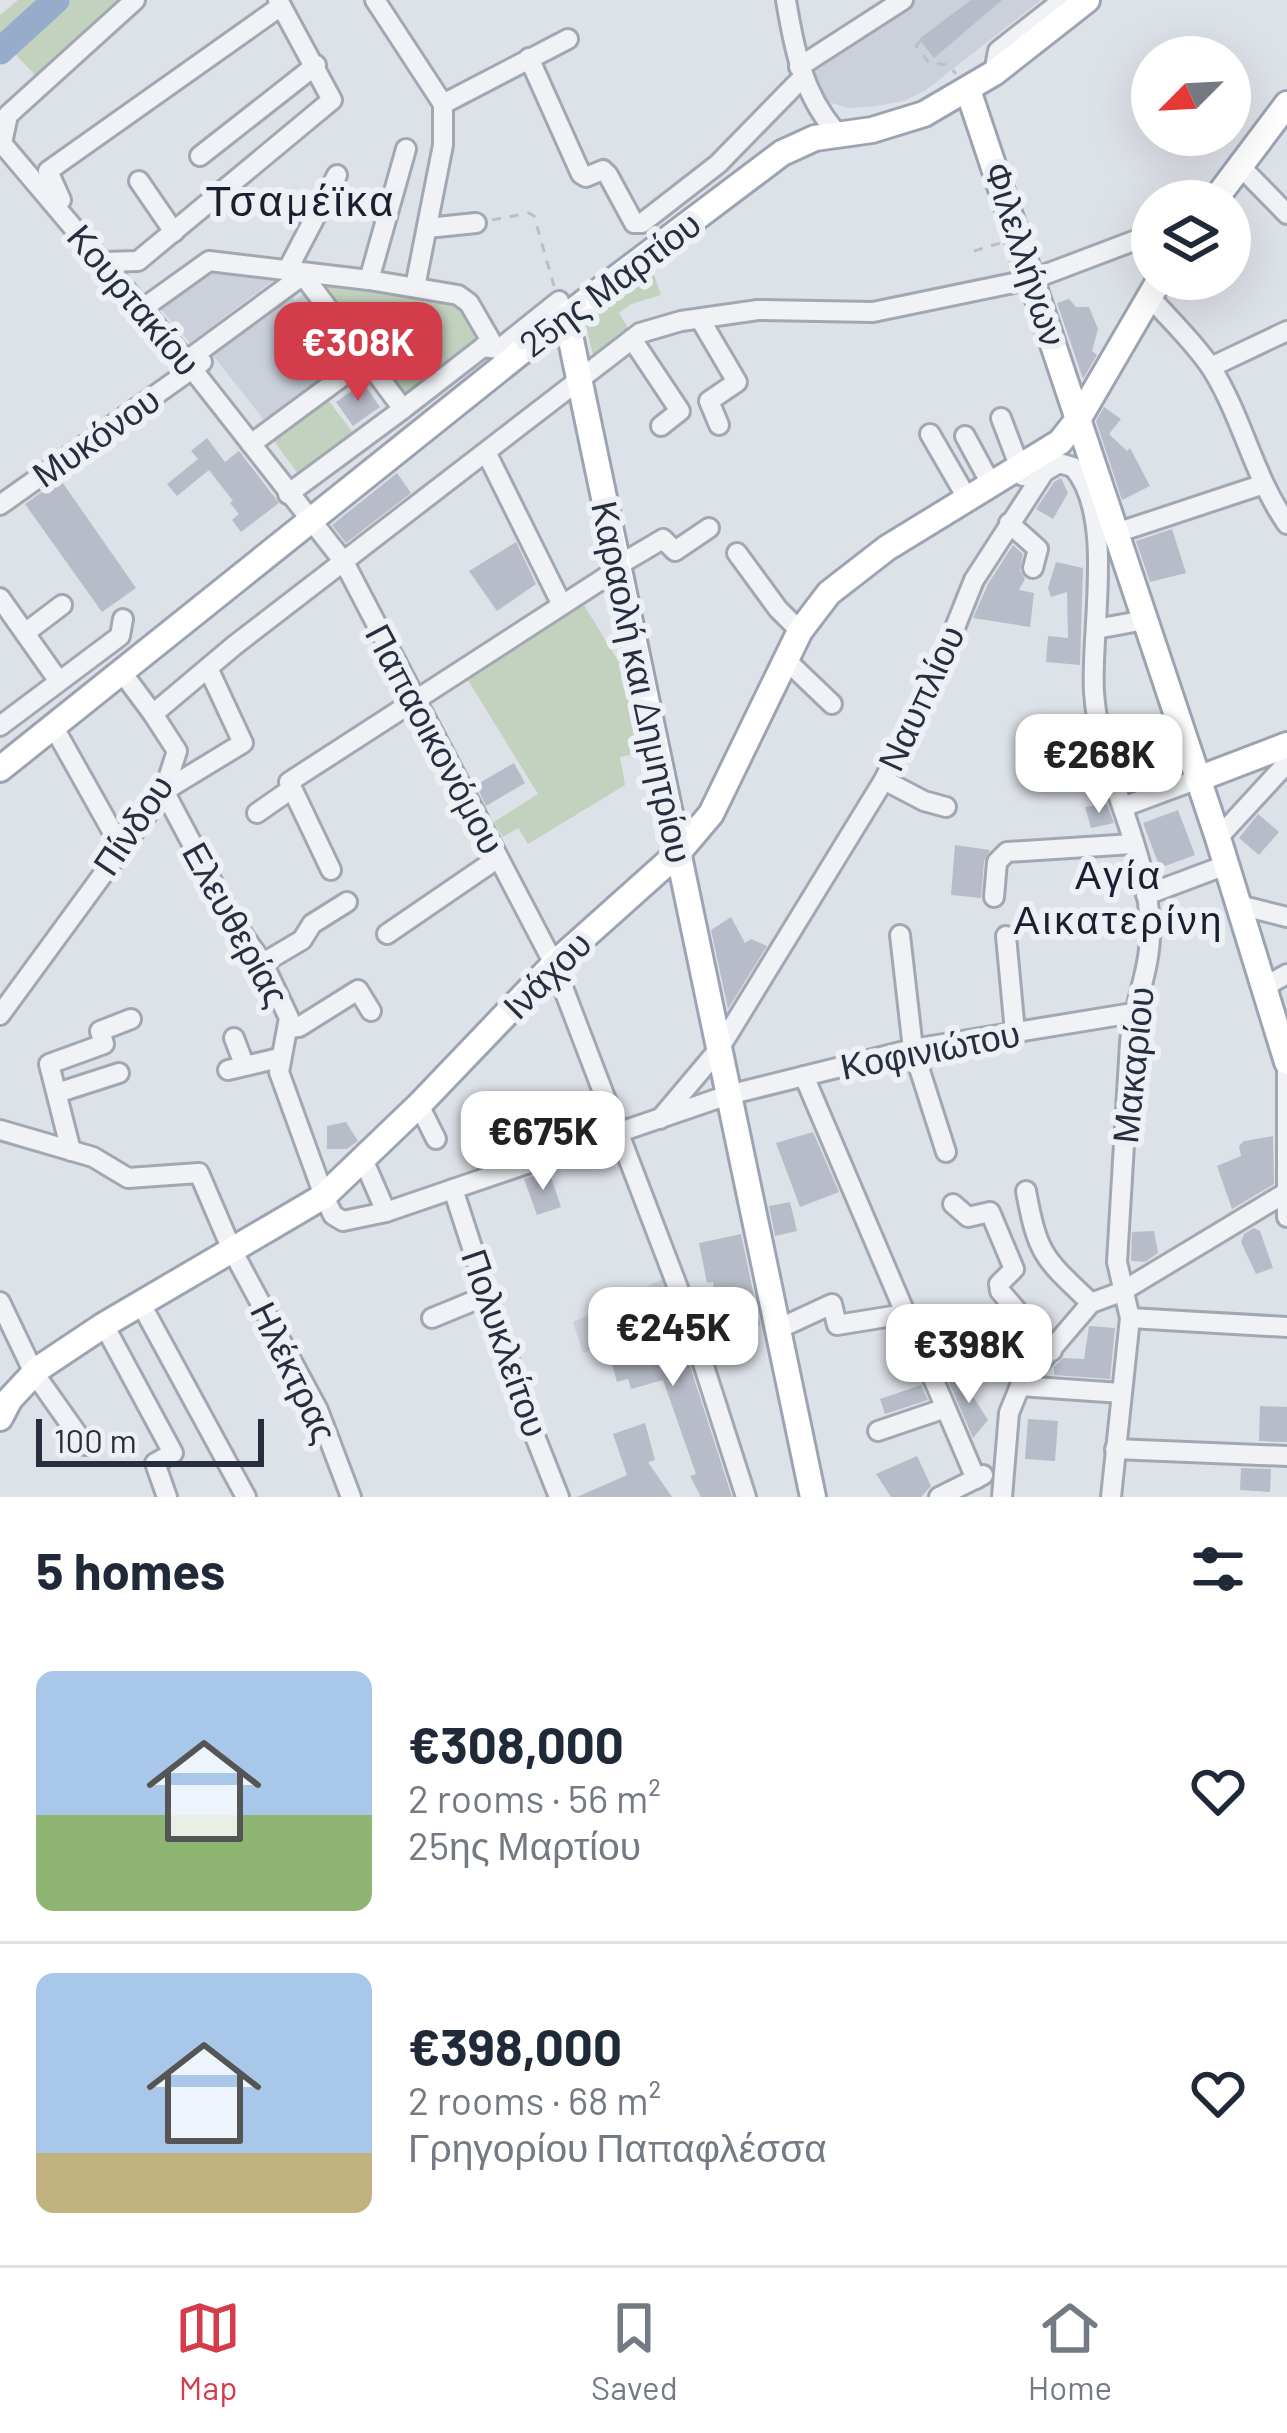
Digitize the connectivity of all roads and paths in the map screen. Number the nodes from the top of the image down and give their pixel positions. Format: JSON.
{"nodes":[{"id":1,"x":135,"y":0,"type":"edge"},
{"id":2,"x":375,"y":0,"type":"edge"},
{"id":3,"x":786,"y":0,"type":"edge"},
{"id":4,"x":903,"y":0,"type":"edge"},
{"id":5,"x":1063,"y":0,"type":"edge"},
{"id":6,"x":1088,"y":0,"type":"edge"},
{"id":7,"x":279,"y":3,"type":"edge"},
{"id":8,"x":568,"y":38,"type":"dead end"},
{"id":9,"x":920,"y":41,"type":"dead end"},
{"id":10,"x":530,"y":58,"type":"junction"},
{"id":11,"x":316,"y":65,"type":"junction"},
{"id":12,"x":948,"y":65,"type":"dead end"},
{"id":13,"x":801,"y":72,"type":"junction"},
{"id":14,"x":994,"y":73,"type":"junction"},
{"id":15,"x":968,"y":90,"type":"junction"},
{"id":16,"x":443,"y":104,"type":"junction"},
{"id":17,"x":1284,"y":116,"type":"edge"},
{"id":18,"x":836,"y":133,"type":"junction"},
{"id":19,"x":1,"y":142,"type":"edge"},
{"id":20,"x":406,"y":149,"type":"dead end"},
{"id":21,"x":200,"y":156,"type":"dead end"},
{"id":22,"x":1240,"y":166,"type":"junction"},
{"id":23,"x":338,"y":176,"type":"dead end"},
{"id":24,"x":1230,"y":180,"type":"edge"},
{"id":25,"x":139,"y":181,"type":"dead end"},
{"id":26,"x":61,"y":213,"type":"junction"},
{"id":27,"x":1287,"y":214,"type":"edge"},
{"id":28,"x":476,"y":224,"type":"joint"},
{"id":29,"x":427,"y":228,"type":"junction"},
{"id":30,"x":174,"y":232,"type":"junction"},
{"id":31,"x":1019,"y":237,"type":"junction"},
{"id":32,"x":1131,"y":242,"type":"edge"},
{"id":33,"x":974,"y":251,"type":"dead end"},
{"id":34,"x":103,"y":262,"type":"junction"},
{"id":35,"x":300,"y":276,"type":"junction"},
{"id":36,"x":1033,"y":279,"type":"junction"},
{"id":37,"x":368,"y":280,"type":"junction"},
{"id":38,"x":416,"y":287,"type":"junction"},
{"id":39,"x":1148,"y":300,"type":"edge"},
{"id":40,"x":1164,"y":300,"type":"edge"},
{"id":41,"x":142,"y":309,"type":"junction"},
{"id":42,"x":562,"y":309,"type":"junction"},
{"id":43,"x":700,"y":319,"type":"junction"},
{"id":44,"x":1287,"y":332,"type":"edge"},
{"id":45,"x":632,"y":340,"type":"junction"},
{"id":46,"x":487,"y":344,"type":"junction"},
{"id":47,"x":366,"y":359,"type":"junction"},
{"id":48,"x":189,"y":365,"type":"junction"},
{"id":49,"x":1211,"y":367,"type":"junction"},
{"id":50,"x":579,"y":380,"type":"junction"},
{"id":51,"x":404,"y":409,"type":"junction"},
{"id":52,"x":1001,"y":418,"type":"dead end"},
{"id":53,"x":1079,"y":418,"type":"junction"},
{"id":54,"x":719,"y":425,"type":"dead end"},
{"id":55,"x":661,"y":427,"type":"dead end"},
{"id":56,"x":930,"y":434,"type":"dead end"},
{"id":57,"x":965,"y":436,"type":"dead end"},
{"id":58,"x":251,"y":444,"type":"junction"},
{"id":59,"x":487,"y":454,"type":"junction"},
{"id":60,"x":1019,"y":466,"type":"junction"},
{"id":61,"x":991,"y":484,"type":"junction"},
{"id":62,"x":1261,"y":485,"type":"junction"},
{"id":63,"x":289,"y":494,"type":"junction"},
{"id":64,"x":967,"y":498,"type":"junction"},
{"id":65,"x":1022,"y":504,"type":"junction"},
{"id":66,"x":0,"y":505,"type":"edge"},
{"id":67,"x":308,"y":519,"type":"junction"},
{"id":68,"x":1009,"y":523,"type":"junction"},
{"id":69,"x":1287,"y":524,"type":"edge"},
{"id":70,"x":710,"y":529,"type":"dead end"},
{"id":71,"x":1112,"y":546,"type":"junction"},
{"id":72,"x":737,"y":553,"type":"dead end"},
{"id":73,"x":344,"y":562,"type":"junction"},
{"id":74,"x":618,"y":567,"type":"junction"},
{"id":75,"x":1033,"y":568,"type":"dead end"},
{"id":76,"x":2,"y":601,"type":"edge"},
{"id":77,"x":562,"y":602,"type":"junction"},
{"id":78,"x":62,"y":605,"type":"dead end"},
{"id":79,"x":123,"y":619,"type":"dead end"},
{"id":80,"x":1145,"y":620,"type":"junction"},
{"id":81,"x":1096,"y":628,"type":"junction"},
{"id":82,"x":800,"y":631,"type":"junction"},
{"id":83,"x":25,"y":633,"type":"junction"},
{"id":84,"x":786,"y":660,"type":"junction"},
{"id":85,"x":208,"y":668,"type":"junction"},
{"id":86,"x":121,"y":670,"type":"junction"},
{"id":87,"x":58,"y":680,"type":"junction"},
{"id":88,"x":412,"y":699,"type":"junction"},
{"id":89,"x":832,"y":704,"type":"dead end"},
{"id":90,"x":153,"y":714,"type":"junction"},
{"id":91,"x":52,"y":724,"type":"junction"},
{"id":92,"x":0,"y":726,"type":"edge"},
{"id":93,"x":1287,"y":745,"type":"edge"},
{"id":94,"x":1287,"y":764,"type":"edge"},
{"id":95,"x":0,"y":769,"type":"edge"},
{"id":96,"x":1198,"y":779,"type":"junction"},
{"id":97,"x":884,"y":780,"type":"junction"},
{"id":98,"x":290,"y":790,"type":"junction"},
{"id":99,"x":164,"y":791,"type":"junction"},
{"id":100,"x":1124,"y":807,"type":"junction"},
{"id":101,"x":946,"y":808,"type":"dead end"},
{"id":102,"x":257,"y":812,"type":"dead end"},
{"id":103,"x":1218,"y":838,"type":"junction"},
{"id":104,"x":1133,"y":844,"type":"junction"},
{"id":105,"x":121,"y":847,"type":"junction"},
{"id":106,"x":677,"y":854,"type":"junction"},
{"id":107,"x":498,"y":858,"type":"junction"},
{"id":108,"x":1226,"y":865,"type":"junction"},
{"id":109,"x":331,"y":871,"type":"dead end"},
{"id":110,"x":1146,"y":895,"type":"junction"},
{"id":111,"x":994,"y":897,"type":"dead end"},
{"id":112,"x":347,"y":902,"type":"dead end"},
{"id":113,"x":1239,"y":905,"type":"junction"},
{"id":114,"x":1287,"y":917,"type":"edge"},
{"id":115,"x":387,"y":934,"type":"dead end"},
{"id":116,"x":900,"y":935,"type":"dead end"},
{"id":117,"x":1006,"y":936,"type":"dead end"},
{"id":118,"x":262,"y":963,"type":"junction"},
{"id":119,"x":554,"y":964,"type":"junction"},
{"id":120,"x":1276,"y":981,"type":"edge"},
{"id":121,"x":371,"y":1011,"type":"dead end"},
{"id":122,"x":1133,"y":1012,"type":"junction"},
{"id":123,"x":0,"y":1015,"type":"edge"},
{"id":124,"x":131,"y":1019,"type":"dead end"},
{"id":125,"x":288,"y":1028,"type":"junction"},
{"id":126,"x":1015,"y":1032,"type":"junction"},
{"id":127,"x":234,"y":1038,"type":"dead end"},
{"id":128,"x":719,"y":1049,"type":"junction"},
{"id":129,"x":913,"y":1049,"type":"junction"},
{"id":130,"x":279,"y":1058,"type":"junction"},
{"id":131,"x":1287,"y":1062,"type":"edge"},
{"id":132,"x":118,"y":1073,"type":"dead end"},
{"id":133,"x":803,"y":1076,"type":"junction"},
{"id":134,"x":56,"y":1093,"type":"junction"},
{"id":135,"x":728,"y":1095,"type":"junction"},
{"id":136,"x":419,"y":1106,"type":"junction"},
{"id":137,"x":660,"y":1120,"type":"junction"},
{"id":138,"x":0,"y":1130,"type":"edge"},
{"id":139,"x":617,"y":1134,"type":"junction"},
{"id":140,"x":436,"y":1139,"type":"dead end"},
{"id":141,"x":71,"y":1151,"type":"junction"},
{"id":142,"x":946,"y":1152,"type":"dead end"},
{"id":143,"x":363,"y":1159,"type":"junction"},
{"id":144,"x":453,"y":1189,"type":"junction"},
{"id":145,"x":1025,"y":1191,"type":"dead end"},
{"id":146,"x":1287,"y":1192,"type":"edge"},
{"id":147,"x":324,"y":1196,"type":"junction"},
{"id":148,"x":953,"y":1204,"type":"dead end"},
{"id":149,"x":386,"y":1212,"type":"junction"},
{"id":150,"x":1287,"y":1217,"type":"edge"},
{"id":151,"x":232,"y":1250,"type":"junction"},
{"id":152,"x":1121,"y":1292,"type":"junction"},
{"id":153,"x":488,"y":1295,"type":"junction"},
{"id":154,"x":0,"y":1302,"type":"edge"},
{"id":155,"x":1091,"y":1303,"type":"junction"},
{"id":156,"x":141,"y":1304,"type":"junction"},
{"id":157,"x":904,"y":1314,"type":"junction"},
{"id":158,"x":432,"y":1318,"type":"dead end"},
{"id":159,"x":1130,"y":1318,"type":"junction"},
{"id":160,"x":104,"y":1325,"type":"junction"},
{"id":161,"x":1287,"y":1327,"type":"edge"},
{"id":162,"x":778,"y":1329,"type":"junction"},
{"id":163,"x":1052,"y":1351,"type":"junction"},
{"id":164,"x":34,"y":1373,"type":"junction"},
{"id":165,"x":1020,"y":1386,"type":"junction"},
{"id":166,"x":1121,"y":1393,"type":"junction"},
{"id":167,"x":943,"y":1408,"type":"junction"},
{"id":168,"x":1,"y":1411,"type":"edge"},
{"id":169,"x":878,"y":1431,"type":"dead end"},
{"id":170,"x":85,"y":1445,"type":"dead end"},
{"id":171,"x":1115,"y":1449,"type":"junction"},
{"id":172,"x":1287,"y":1456,"type":"edge"},
{"id":173,"x":1004,"y":1463,"type":"junction"},
{"id":174,"x":976,"y":1479,"type":"junction"},
{"id":175,"x":1111,"y":1493,"type":"edge"},
{"id":176,"x":167,"y":1497,"type":"edge"},
{"id":177,"x":246,"y":1497,"type":"edge"},
{"id":178,"x":351,"y":1497,"type":"edge"},
{"id":179,"x":559,"y":1497,"type":"edge"},
{"id":180,"x":746,"y":1497,"type":"edge"},
{"id":181,"x":813,"y":1497,"type":"edge"},
{"id":182,"x":939,"y":1497,"type":"edge"},
{"id":183,"x":1003,"y":1497,"type":"edge"}],
"edges":[{"from":1,"to":19,"type":"street"},
{"from":2,"to":16,"type":"street"},
{"from":3,"to":13,"type":"street"},
{"from":4,"to":13,"type":"street"},
{"from":5,"to":14,"type":"street"},
{"from":6,"to":14,"type":"main road","name":"25ης Μαρτίου"},
{"from":7,"to":11,"type":"street"},
{"from":7,"to":26,"type":"street"},
{"from":8,"to":10,"type":"street"},
{"from":9,"to":12,"type":"path"},
{"from":10,"to":13,"type":"street"},
{"from":10,"to":16,"type":"street"},
{"from":11,"to":21,"type":"street"},
{"from":11,"to":30,"type":"street"},
{"from":13,"to":18,"type":"street"},
{"from":14,"to":15,"type":"main road","name":"25ης Μαρτίου"},
{"from":15,"to":18,"type":"main road","name":"25ης Μαρτίου"},
{"from":15,"to":31,"type":"main road","name":"Φιλελλήνων"},
{"from":16,"to":29,"type":"street"},
{"from":17,"to":22,"type":"main road"},
{"from":18,"to":42,"type":"main road","name":"25ης Μαρτίου"},
{"from":19,"to":26,"type":"street","name":"Κουρτακίου"},
{"from":20,"to":37,"type":"street"},
{"from":22,"to":24,"type":"main road"},
{"from":22,"to":27,"type":"street"},
{"from":23,"to":35,"type":"street"},
{"from":25,"to":30,"type":"street"},
{"from":26,"to":34,"type":"street","name":"Κουρτακίου"},
{"from":28,"to":29,"type":"street"},
{"from":28,"to":42,"type":"path"},
{"from":29,"to":38,"type":"street"},
{"from":30,"to":34,"type":"street"},
{"from":31,"to":33,"type":"path"},
{"from":31,"to":36,"type":"main road","name":"Φιλελλήνων"},
{"from":32,"to":36,"type":"street","name":"Πίνδου"},
{"from":34,"to":41,"type":"street","name":"Κουρτακίου"},
{"from":35,"to":37,"type":"street"},
{"from":35,"to":41,"type":"street"},
{"from":35,"to":47,"type":"street"},
{"from":35,"to":48,"type":"street","name":"Μυκόνου"},
{"from":36,"to":43,"type":"street","name":"Πίνδου"},
{"from":36,"to":53,"type":"main road","name":"Φιλελλήνων"},
{"from":37,"to":38,"type":"street"},
{"from":38,"to":46,"type":"street"},
{"from":39,"to":53,"type":"main road"},
{"from":40,"to":49,"type":"street"},
{"from":41,"to":48,"type":"street","name":"Κουρτακίου"},
{"from":42,"to":46,"type":"street"},
{"from":42,"to":50,"type":"main road","name":"Καραολή και Δημητρίου"},
{"from":42,"to":67,"type":"main road","name":"25ης Μαρτίου"},
{"from":43,"to":45,"type":"street","name":"Πίνδου"},
{"from":43,"to":54,"type":"street"},
{"from":44,"to":49,"type":"street"},
{"from":45,"to":50,"type":"street","name":"Πίνδου"},
{"from":45,"to":55,"type":"street"},
{"from":46,"to":51,"type":"street"},
{"from":47,"to":51,"type":"street"},
{"from":47,"to":58,"type":"street"},
{"from":48,"to":58,"type":"street","name":"Κουρτακίου"},
{"from":48,"to":66,"type":"street","name":"Μυκόνου"},
{"from":49,"to":62,"type":"street"},
{"from":50,"to":59,"type":"street","name":"Πίνδου"},
{"from":50,"to":74,"type":"main road","name":"Καραολή και Δημητρίου"},
{"from":51,"to":63,"type":"street"},
{"from":52,"to":60,"type":"street"},
{"from":53,"to":60,"type":"main road"},
{"from":53,"to":71,"type":"main road","name":"Φιλελλήνων"},
{"from":56,"to":64,"type":"street"},
{"from":57,"to":61,"type":"street"},
{"from":58,"to":63,"type":"street","name":"Κουρτακίου"},
{"from":59,"to":73,"type":"street","name":"Πίνδου"},
{"from":59,"to":77,"type":"street"},
{"from":60,"to":61,"type":"main road","name":"Ινάχου"},
{"from":60,"to":65,"type":"street"},
{"from":61,"to":64,"type":"main road","name":"Ινάχου"},
{"from":62,"to":69,"type":"street"},
{"from":62,"to":71,"type":"street"},
{"from":63,"to":67,"type":"street","name":"Κουρτακίου"},
{"from":64,"to":82,"type":"main road","name":"Ινάχου"},
{"from":65,"to":68,"type":"street","name":"Ναυπλίου"},
{"from":65,"to":71,"type":"street","name":"Μακαρίου"},
{"from":67,"to":73,"type":"street","name":"Παπαοικονόμου"},
{"from":67,"to":86,"type":"main road","name":"25ης Μαρτίου"},
{"from":68,"to":75,"type":"street"},
{"from":68,"to":97,"type":"street","name":"Ναυπλίου"},
{"from":70,"to":74,"type":"street"},
{"from":71,"to":80,"type":"main road","name":"Φιλελλήνων"},
{"from":71,"to":81,"type":"street","name":"Μακαρίου"},
{"from":72,"to":82,"type":"street"},
{"from":73,"to":85,"type":"street","name":"Πίνδου"},
{"from":73,"to":88,"type":"street","name":"Παπαοικονόμου"},
{"from":74,"to":77,"type":"street"},
{"from":74,"to":106,"type":"main road","name":"Καραολή και Δημητρίου"},
{"from":76,"to":83,"type":"street"},
{"from":77,"to":88,"type":"street"},
{"from":78,"to":83,"type":"street"},
{"from":79,"to":87,"type":"street"},
{"from":80,"to":81,"type":"street"},
{"from":80,"to":96,"type":"main road","name":"Φιλελλήνων"},
{"from":81,"to":100,"type":"street","name":"Μακαρίου"},
{"from":82,"to":84,"type":"main road","name":"Ινάχου"},
{"from":83,"to":87,"type":"street"},
{"from":84,"to":89,"type":"street"},
{"from":84,"to":106,"type":"main road","name":"Ινάχου"},
{"from":85,"to":90,"type":"street","name":"Πίνδου"},
{"from":85,"to":99,"type":"street"},
{"from":86,"to":90,"type":"street"},
{"from":86,"to":91,"type":"main road","name":"25ης Μαρτίου"},
{"from":87,"to":92,"type":"street"},
{"from":88,"to":98,"type":"street"},
{"from":88,"to":107,"type":"street","name":"Παπαοικονόμου"},
{"from":90,"to":99,"type":"street","name":"Πίνδου"},
{"from":91,"to":95,"type":"main road","name":"25ης Μαρτίου"},
{"from":91,"to":105,"type":"street"},
{"from":93,"to":96,"type":"main road"},
{"from":94,"to":103,"type":"street"},
{"from":96,"to":100,"type":"street"},
{"from":96,"to":103,"type":"main road","name":"Φιλελλήνων"},
{"from":97,"to":101,"type":"street"},
{"from":97,"to":128,"type":"street","name":"Ναυπλίου"},
{"from":98,"to":102,"type":"street"},
{"from":98,"to":109,"type":"street"},
{"from":99,"to":105,"type":"street","name":"Πίνδου"},
{"from":99,"to":118,"type":"street","name":"Ελευθερίας"},
{"from":100,"to":104,"type":"street","name":"Μακαρίου"},
{"from":103,"to":108,"type":"main road","name":"Φιλελλήνων"},
{"from":104,"to":110,"type":"street","name":"Μακαρίου"},
{"from":104,"to":111,"type":"street"},
{"from":105,"to":123,"type":"street","name":"Πίνδου"},
{"from":106,"to":119,"type":"main road","name":"Ινάχου"},
{"from":106,"to":128,"type":"main road","name":"Καραολή και Δημητρίου"},
{"from":107,"to":115,"type":"street"},
{"from":107,"to":119,"type":"street","name":"Παπαοικονόμου"},
{"from":108,"to":110,"type":"street"},
{"from":108,"to":113,"type":"main road","name":"Φιλελλήνων"},
{"from":110,"to":122,"type":"street","name":"Μακαρίου"},
{"from":112,"to":118,"type":"street"},
{"from":113,"to":114,"type":"street"},
{"from":113,"to":120,"type":"main road","name":"Φιλελλήνων"},
{"from":116,"to":129,"type":"street"},
{"from":117,"to":126,"type":"street"},
{"from":118,"to":125,"type":"street","name":"Ελευθερίας"},
{"from":119,"to":136,"type":"main road","name":"Ινάχου"},
{"from":119,"to":139,"type":"street","name":"Παπαοικονόμου"},
{"from":120,"to":131,"type":"main road","name":"Φιλελλήνων"},
{"from":121,"to":125,"type":"street"},
{"from":122,"to":126,"type":"street","name":"Κοφινιώτου"},
{"from":122,"to":152,"type":"street","name":"Μακαρίου"},
{"from":124,"to":134,"type":"street"},
{"from":125,"to":130,"type":"street","name":"Ελευθερίας"},
{"from":126,"to":129,"type":"street","name":"Κοφινιώτου"},
{"from":127,"to":130,"type":"street"},
{"from":128,"to":135,"type":"main road","name":"Καραολή και Δημητρίου"},
{"from":128,"to":137,"type":"street","name":"Ναυπλίου"},
{"from":129,"to":133,"type":"street","name":"Κοφινιώτου"},
{"from":129,"to":142,"type":"street"},
{"from":130,"to":147,"type":"street","name":"Ελευθερίας"},
{"from":131,"to":146,"type":"street"},
{"from":132,"to":134,"type":"street"},
{"from":133,"to":135,"type":"street","name":"Κοφινιώτου"},
{"from":133,"to":157,"type":"street"},
{"from":134,"to":141,"type":"street"},
{"from":135,"to":137,"type":"street","name":"Κοφινιώτου"},
{"from":135,"to":162,"type":"main road","name":"Καραολή και Δημητρίου"},
{"from":136,"to":140,"type":"street"},
{"from":136,"to":143,"type":"main road","name":"Ινάχου"},
{"from":137,"to":139,"type":"street","name":"Κοφινιώτου"},
{"from":138,"to":141,"type":"street"},
{"from":139,"to":144,"type":"street","name":"Κοφινιώτου"},
{"from":139,"to":180,"type":"street","name":"Παπαοικονόμου"},
{"from":141,"to":151,"type":"street","name":"Ηλέκτρας"},
{"from":143,"to":147,"type":"main road","name":"Ινάχου"},
{"from":143,"to":149,"type":"street"},
{"from":144,"to":149,"type":"street","name":"Κοφινιώτου"},
{"from":144,"to":153,"type":"street","name":"Πολυκλείτου"},
{"from":145,"to":155,"type":"street"},
{"from":146,"to":150,"type":"street"},
{"from":146,"to":152,"type":"street"},
{"from":147,"to":149,"type":"street","name":"Κοφινιώτου"},
{"from":147,"to":151,"type":"main road","name":"Ινάχου"},
{"from":148,"to":163,"type":"street"},
{"from":151,"to":156,"type":"main road","name":"Ινάχου"},
{"from":151,"to":178,"type":"street","name":"Ηλέκτρας"},
{"from":152,"to":155,"type":"street"},
{"from":152,"to":159,"type":"street","name":"Μακαρίου"},
{"from":153,"to":158,"type":"street"},
{"from":153,"to":179,"type":"street","name":"Πολυκλείτου"},
{"from":154,"to":164,"type":"street"},
{"from":155,"to":163,"type":"street"},
{"from":156,"to":160,"type":"main road","name":"Ινάχου"},
{"from":156,"to":177,"type":"street"},
{"from":157,"to":162,"type":"street"},
{"from":157,"to":167,"type":"street"},
{"from":159,"to":161,"type":"street"},
{"from":159,"to":166,"type":"street"},
{"from":160,"to":164,"type":"main road","name":"Ινάχου"},
{"from":160,"to":176,"type":"street"},
{"from":162,"to":181,"type":"main road","name":"Καραολή και Δημητρίου"},
{"from":163,"to":165,"type":"street"},
{"from":164,"to":168,"type":"main road","name":"Ινάχου"},
{"from":164,"to":170,"type":"street"},
{"from":165,"to":166,"type":"street"},
{"from":165,"to":173,"type":"street"},
{"from":166,"to":171,"type":"street"},
{"from":167,"to":169,"type":"street"},
{"from":167,"to":174,"type":"street"},
{"from":171,"to":172,"type":"street"},
{"from":171,"to":175,"type":"street"},
{"from":173,"to":174,"type":"street"},
{"from":173,"to":183,"type":"street"},
{"from":174,"to":182,"type":"street"}]}
